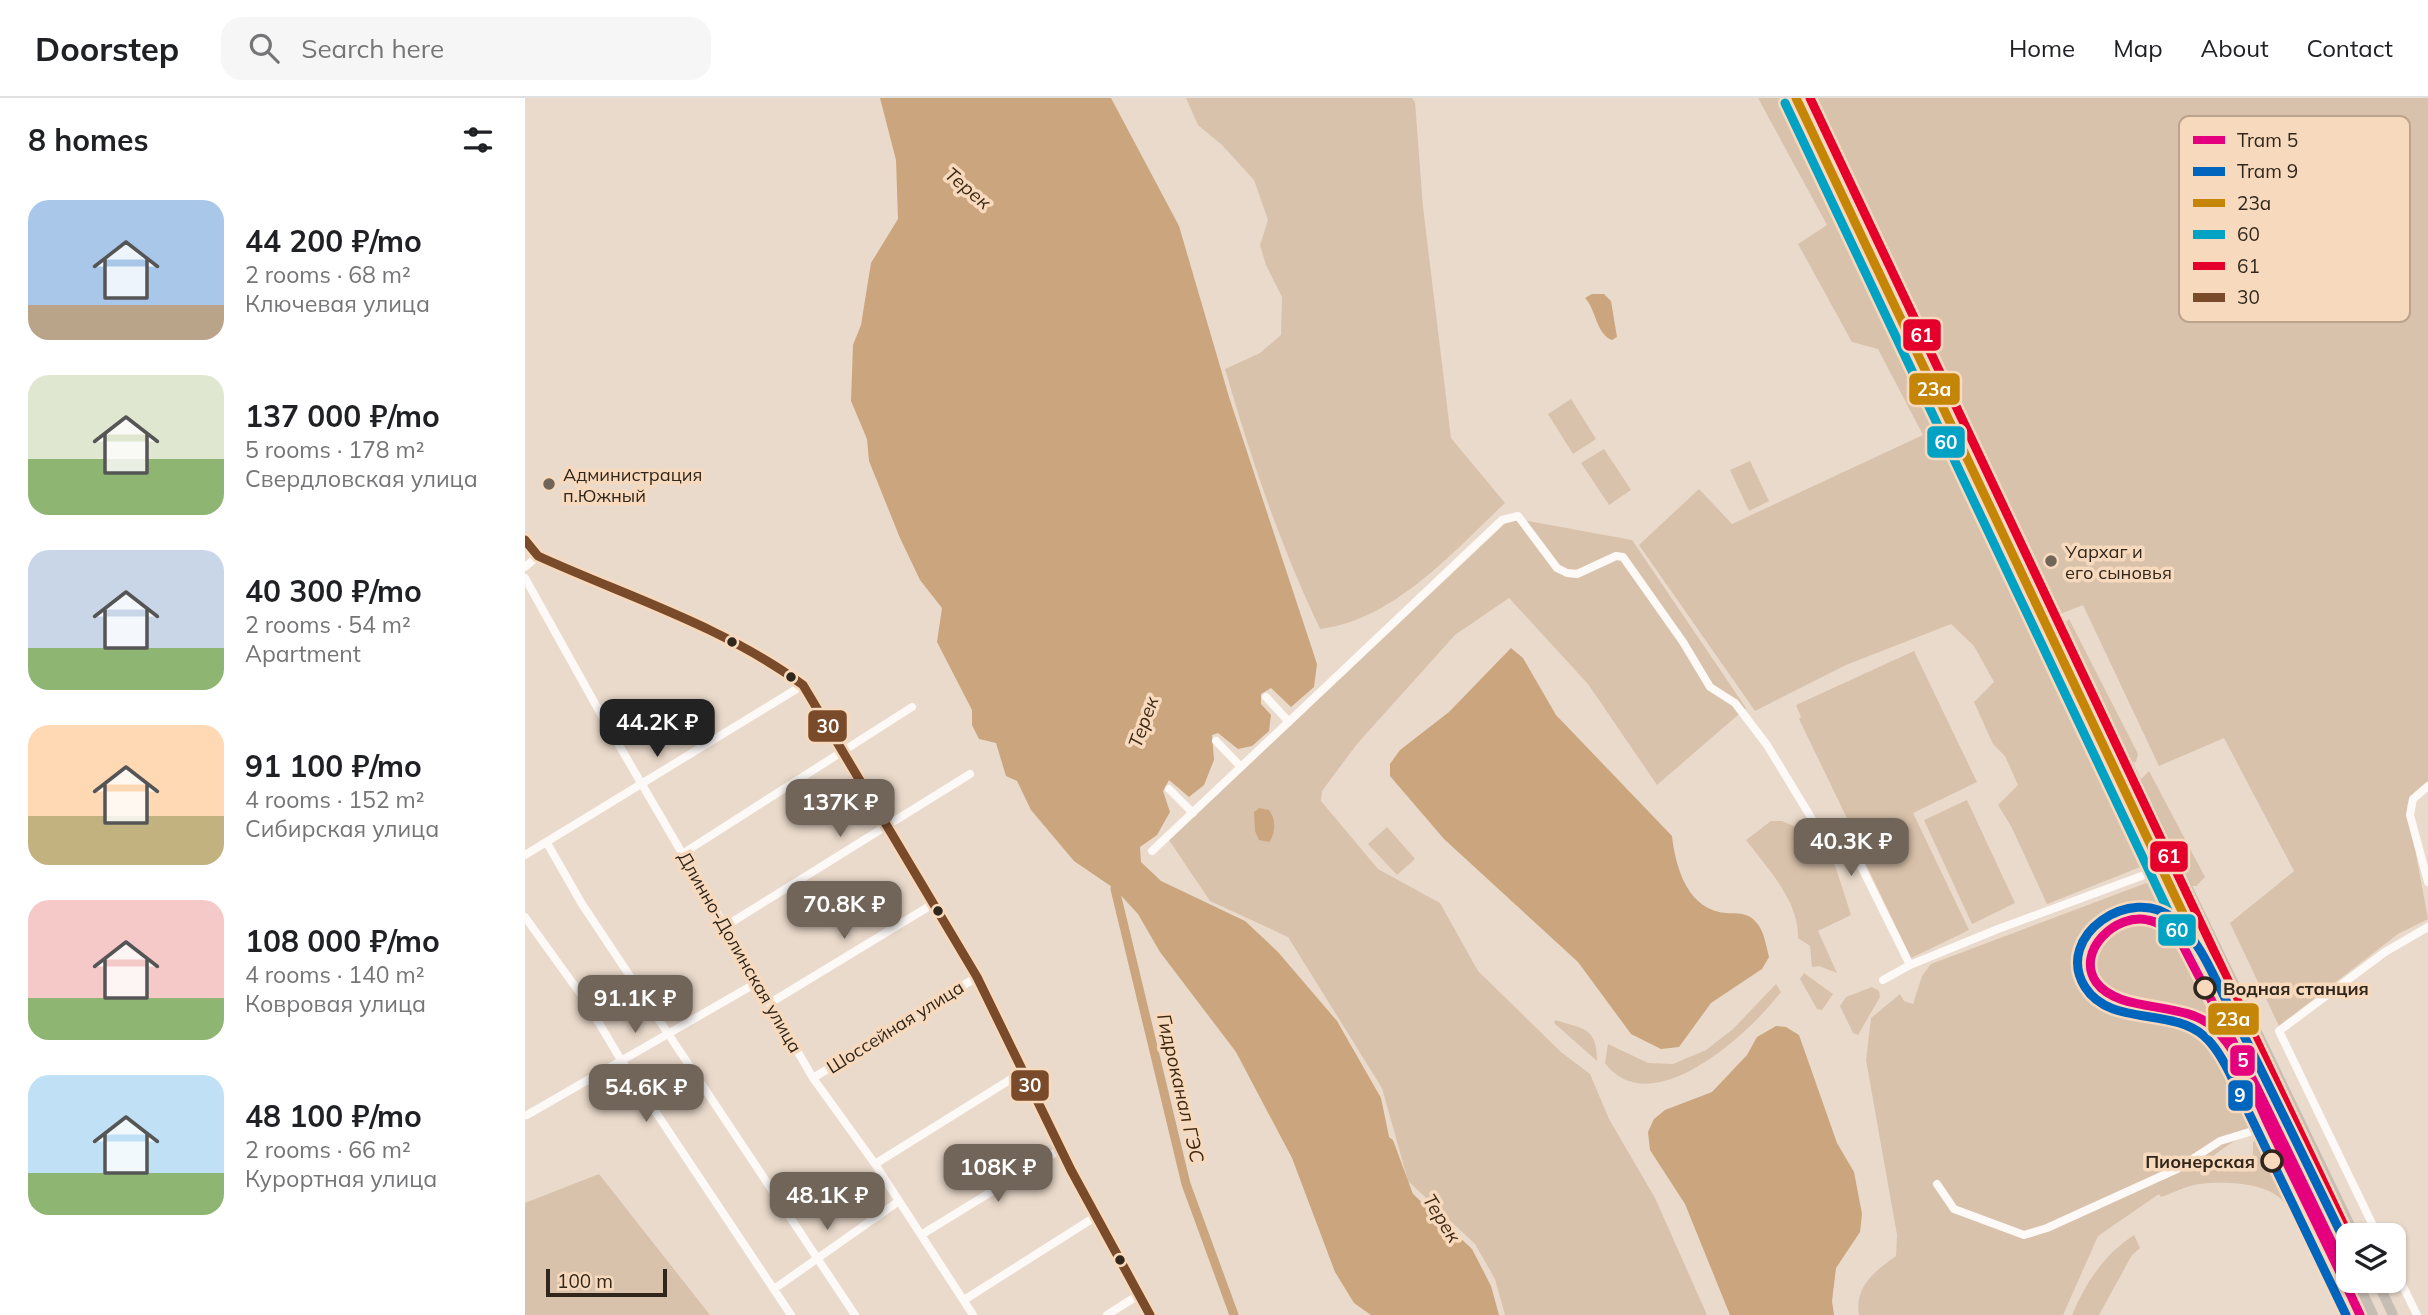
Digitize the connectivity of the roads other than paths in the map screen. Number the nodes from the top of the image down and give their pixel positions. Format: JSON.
{"nodes":[{"id":1,"x":1796,"y":98,"type":"edge"},
{"id":2,"x":1808,"y":98,"type":"edge"},
{"id":3,"x":525,"y":540,"type":"edge"},
{"id":4,"x":538,"y":555,"type":"junction"},
{"id":5,"x":525,"y":568,"type":"edge"},
{"id":6,"x":525,"y":578,"type":"edge"},
{"id":7,"x":803,"y":685,"type":"junction"},
{"id":8,"x":1266,"y":697,"type":"dead end"},
{"id":9,"x":912,"y":707,"type":"dead end"},
{"id":10,"x":1289,"y":722,"type":"junction"},
{"id":11,"x":1216,"y":741,"type":"dead end"},
{"id":12,"x":843,"y":750,"type":"junction"},
{"id":13,"x":1241,"y":767,"type":"junction"},
{"id":14,"x":970,"y":774,"type":"dead end"},
{"id":15,"x":642,"y":785,"type":"junction"},
{"id":16,"x":2428,"y":786,"type":"edge"},
{"id":17,"x":1169,"y":789,"type":"dead end"},
{"id":18,"x":1193,"y":813,"type":"junction"},
{"id":19,"x":890,"y":826,"type":"junction"},
{"id":20,"x":547,"y":843,"type":"junction"},
{"id":21,"x":1152,"y":851,"type":"dead end"},
{"id":22,"x":682,"y":854,"type":"junction"},
{"id":23,"x":525,"y":855,"type":"edge"},
{"id":24,"x":2174,"y":864,"type":"junction"},
{"id":25,"x":2159,"y":869,"type":"junction"},
{"id":26,"x":2428,"y":882,"type":"edge"},
{"id":27,"x":933,"y":904,"type":"junction"},
{"id":28,"x":525,"y":917,"type":"edge"},
{"id":29,"x":725,"y":927,"type":"junction"},
{"id":30,"x":2428,"y":927,"type":"edge"},
{"id":31,"x":1910,"y":965,"type":"junction"},
{"id":32,"x":977,"y":977,"type":"junction"},
{"id":33,"x":1883,"y":980,"type":"dead end"},
{"id":34,"x":758,"y":982,"type":"junction"},
{"id":35,"x":770,"y":1003,"type":"junction"},
{"id":36,"x":668,"y":1031,"type":"junction"},
{"id":37,"x":621,"y":1060,"type":"junction"},
{"id":38,"x":1024,"y":1071,"type":"junction"},
{"id":39,"x":813,"y":1078,"type":"junction"},
{"id":40,"x":527,"y":1115,"type":"dead end"},
{"id":41,"x":2298,"y":1117,"type":"junction"},
{"id":42,"x":2281,"y":1124,"type":"junction"},
{"id":43,"x":1061,"y":1149,"type":"junction"},
{"id":44,"x":875,"y":1164,"type":"junction"},
{"id":45,"x":1937,"y":1184,"type":"dead end"},
{"id":46,"x":899,"y":1201,"type":"junction"},
{"id":47,"x":1095,"y":1217,"type":"junction"},
{"id":48,"x":2349,"y":1223,"type":"edge"},
{"id":49,"x":2372,"y":1223,"type":"edge"},
{"id":50,"x":921,"y":1235,"type":"junction"},
{"id":51,"x":2336,"y":1237,"type":"edge"},
{"id":52,"x":817,"y":1256,"type":"junction"},
{"id":53,"x":774,"y":1289,"type":"junction"},
{"id":54,"x":2363,"y":1293,"type":"edge"},
{"id":55,"x":2383,"y":1293,"type":"edge"},
{"id":56,"x":2406,"y":1293,"type":"edge"},
{"id":57,"x":1137,"y":1296,"type":"junction"},
{"id":58,"x":964,"y":1300,"type":"junction"},
{"id":59,"x":791,"y":1315,"type":"edge"},
{"id":60,"x":855,"y":1315,"type":"edge"},
{"id":61,"x":973,"y":1315,"type":"edge"},
{"id":62,"x":1107,"y":1315,"type":"edge"},
{"id":63,"x":1150,"y":1315,"type":"edge"},
{"id":64,"x":2373,"y":1315,"type":"edge"},
{"id":65,"x":2393,"y":1315,"type":"edge"},
{"id":66,"x":2417,"y":1315,"type":"edge"}],
"edges":[{"from":1,"to":25,"type":"main road"},
{"from":2,"to":24,"type":"main road"},
{"from":3,"to":4,"type":"street"},
{"from":4,"to":5,"type":"street"},
{"from":4,"to":7,"type":"street"},
{"from":6,"to":15,"type":"street","name":"Длинно-Долинская улица"},
{"from":7,"to":12,"type":"street"},
{"from":7,"to":15,"type":"street"},
{"from":8,"to":10,"type":"street"},
{"from":9,"to":12,"type":"street"},
{"from":10,"to":13,"type":"street"},
{"from":10,"to":31,"type":"street"},
{"from":11,"to":13,"type":"street"},
{"from":12,"to":19,"type":"street"},
{"from":12,"to":22,"type":"street"},
{"from":13,"to":18,"type":"street"},
{"from":14,"to":19,"type":"street"},
{"from":15,"to":20,"type":"street"},
{"from":15,"to":22,"type":"street","name":"Длинно-Долинская улица"},
{"from":16,"to":26,"type":"street"},
{"from":17,"to":18,"type":"street"},
{"from":18,"to":21,"type":"street"},
{"from":19,"to":27,"type":"street"},
{"from":19,"to":29,"type":"street"},
{"from":20,"to":23,"type":"street"},
{"from":20,"to":36,"type":"street"},
{"from":22,"to":29,"type":"street","name":"Длинно-Долинская улица"},
{"from":24,"to":25,"type":"street"},
{"from":24,"to":41,"type":"main road"},
{"from":25,"to":31,"type":"street"},
{"from":25,"to":42,"type":"main road"},
{"from":27,"to":32,"type":"street"},
{"from":27,"to":35,"type":"street"},
{"from":28,"to":37,"type":"street"},
{"from":29,"to":34,"type":"street","name":"Длинно-Долинская улица"},
{"from":30,"to":49,"type":"street"},
{"from":31,"to":33,"type":"street"},
{"from":32,"to":38,"type":"street"},
{"from":32,"to":39,"type":"street","name":"Шоссейная улица"},
{"from":34,"to":35,"type":"street","name":"Длинно-Долинская улица"},
{"from":34,"to":36,"type":"street"},
{"from":35,"to":39,"type":"street","name":"Длинно-Долинская улица"},
{"from":36,"to":37,"type":"street"},
{"from":36,"to":52,"type":"street"},
{"from":37,"to":40,"type":"street"},
{"from":37,"to":53,"type":"street"},
{"from":38,"to":43,"type":"street"},
{"from":38,"to":44,"type":"street"},
{"from":39,"to":44,"type":"street","name":"Длинно-Долинская улица"},
{"from":41,"to":42,"type":"street"},
{"from":41,"to":48,"type":"main road"},
{"from":42,"to":45,"type":"street"},
{"from":42,"to":51,"type":"main road"},
{"from":43,"to":47,"type":"street"},
{"from":43,"to":50,"type":"street"},
{"from":44,"to":46,"type":"street","name":"Длинно-Долинская улица"},
{"from":46,"to":50,"type":"street","name":"Длинно-Долинская улица"},
{"from":46,"to":52,"type":"street"},
{"from":47,"to":57,"type":"street"},
{"from":47,"to":58,"type":"street"},
{"from":50,"to":58,"type":"street","name":"Длинно-Долинская улица"},
{"from":52,"to":53,"type":"street"},
{"from":52,"to":60,"type":"street"},
{"from":53,"to":59,"type":"street"},
{"from":54,"to":64,"type":"main road"},
{"from":55,"to":65,"type":"main road"},
{"from":56,"to":66,"type":"street"},
{"from":57,"to":62,"type":"street"},
{"from":57,"to":63,"type":"street"},
{"from":58,"to":61,"type":"street","name":"Длинно-Долинская улица"}]}
